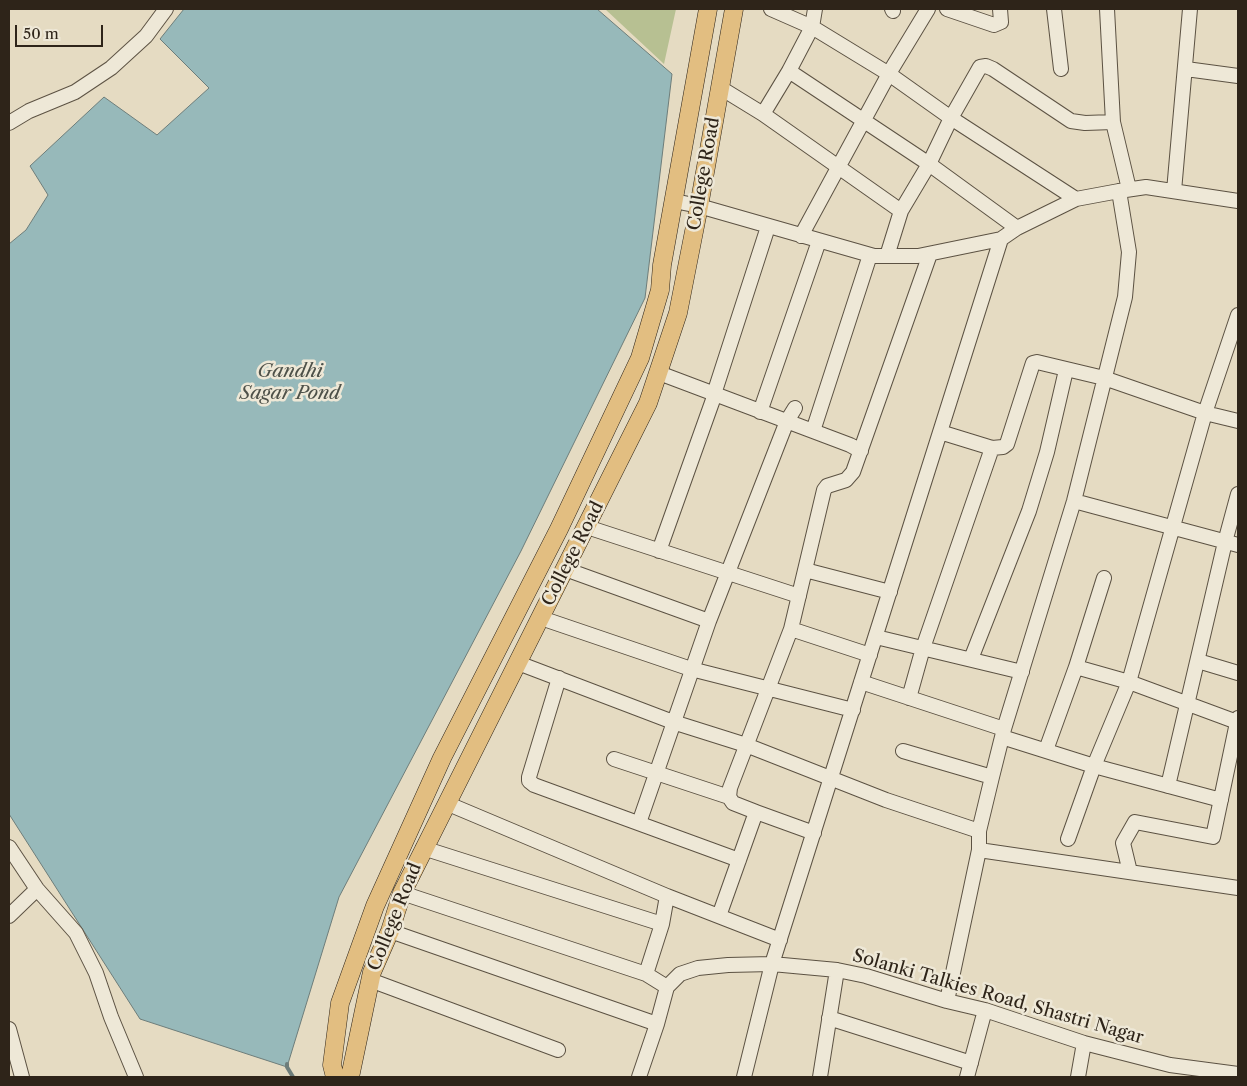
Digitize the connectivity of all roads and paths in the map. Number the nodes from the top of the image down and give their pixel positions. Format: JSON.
{"nodes":[{"id":1,"x":166,"y":9,"type":"edge"},
{"id":2,"x":708,"y":9,"type":"edge"},
{"id":3,"x":734,"y":9,"type":"edge"},
{"id":4,"x":815,"y":9,"type":"edge"},
{"id":5,"x":928,"y":9,"type":"edge"},
{"id":6,"x":947,"y":9,"type":"edge"},
{"id":7,"x":1000,"y":9,"type":"edge"},
{"id":8,"x":1054,"y":9,"type":"edge"},
{"id":9,"x":1107,"y":9,"type":"edge"},
{"id":10,"x":1190,"y":9,"type":"edge"},
{"id":11,"x":779,"y":10,"type":"edge"},
{"id":12,"x":812,"y":27,"type":"junction"},
{"id":13,"x":1186,"y":68,"type":"junction"},
{"id":14,"x":1060,"y":69,"type":"dead end"},
{"id":15,"x":789,"y":72,"type":"junction"},
{"id":16,"x":889,"y":74,"type":"junction"},
{"id":17,"x":1238,"y":76,"type":"edge"},
{"id":18,"x":719,"y":87,"type":"junction"},
{"id":19,"x":763,"y":114,"type":"junction"},
{"id":20,"x":951,"y":118,"type":"junction"},
{"id":21,"x":863,"y":120,"type":"junction"},
{"id":22,"x":1113,"y":122,"type":"junction"},
{"id":23,"x":9,"y":123,"type":"edge"},
{"id":24,"x":929,"y":164,"type":"junction"},
{"id":25,"x":837,"y":166,"type":"junction"},
{"id":26,"x":1124,"y":190,"type":"junction"},
{"id":27,"x":1174,"y":191,"type":"junction"},
{"id":28,"x":1076,"y":199,"type":"junction"},
{"id":29,"x":674,"y":201,"type":"junction"},
{"id":30,"x":1238,"y":201,"type":"edge"},
{"id":31,"x":699,"y":206,"type":"junction"},
{"id":32,"x":901,"y":211,"type":"junction"},
{"id":33,"x":1017,"y":228,"type":"junction"},
{"id":34,"x":766,"y":233,"type":"dead end"},
{"id":35,"x":801,"y":236,"type":"junction"},
{"id":36,"x":1000,"y":239,"type":"junction"},
{"id":37,"x":818,"y":241,"type":"junction"},
{"id":38,"x":930,"y":254,"type":"junction"},
{"id":39,"x":870,"y":255,"type":"junction"},
{"id":40,"x":887,"y":256,"type":"junction"},
{"id":41,"x":1238,"y":315,"type":"edge"},
{"id":42,"x":1066,"y":370,"type":"junction"},
{"id":43,"x":659,"y":373,"type":"junction"},
{"id":44,"x":1104,"y":378,"type":"junction"},
{"id":45,"x":715,"y":394,"type":"junction"},
{"id":46,"x":796,"y":408,"type":"dead end"},
{"id":47,"x":760,"y":412,"type":"junction"},
{"id":48,"x":1205,"y":413,"type":"junction"},
{"id":49,"x":787,"y":422,"type":"junction"},
{"id":50,"x":1238,"y":422,"type":"edge"},
{"id":51,"x":813,"y":431,"type":"junction"},
{"id":52,"x":940,"y":432,"type":"junction"},
{"id":53,"x":992,"y":448,"type":"junction"},
{"id":54,"x":861,"y":451,"type":"junction"},
{"id":55,"x":1238,"y":494,"type":"edge"},
{"id":56,"x":1074,"y":501,"type":"junction"},
{"id":57,"x":587,"y":527,"type":"junction"},
{"id":58,"x":1173,"y":528,"type":"junction"},
{"id":59,"x":1232,"y":544,"type":"edge"},
{"id":60,"x":659,"y":551,"type":"junction"},
{"id":61,"x":565,"y":569,"type":"junction"},
{"id":62,"x":805,"y":570,"type":"junction"},
{"id":63,"x":727,"y":574,"type":"junction"},
{"id":64,"x":1104,"y":578,"type":"dead end"},
{"id":65,"x":890,"y":592,"type":"junction"},
{"id":66,"x":798,"y":596,"type":"junction"},
{"id":67,"x":541,"y":618,"type":"junction"},
{"id":68,"x":709,"y":621,"type":"junction"},
{"id":69,"x":791,"y":629,"type":"junction"},
{"id":70,"x":876,"y":636,"type":"junction"},
{"id":71,"x":923,"y":648,"type":"junction"},
{"id":72,"x":870,"y":655,"type":"junction"},
{"id":73,"x":971,"y":659,"type":"junction"},
{"id":74,"x":1198,"y":661,"type":"junction"},
{"id":75,"x":518,"y":663,"type":"junction"},
{"id":76,"x":1076,"y":667,"type":"junction"},
{"id":77,"x":691,"y":669,"type":"junction"},
{"id":78,"x":1022,"y":672,"type":"junction"},
{"id":79,"x":1238,"y":674,"type":"edge"},
{"id":80,"x":559,"y":678,"type":"junction"},
{"id":81,"x":861,"y":682,"type":"junction"},
{"id":82,"x":1128,"y":682,"type":"junction"},
{"id":83,"x":768,"y":689,"type":"junction"},
{"id":84,"x":909,"y":698,"type":"junction"},
{"id":85,"x":1188,"y":704,"type":"junction"},
{"id":86,"x":853,"y":710,"type":"junction"},
{"id":87,"x":1238,"y":720,"type":"edge"},
{"id":88,"x":673,"y":722,"type":"junction"},
{"id":89,"x":1003,"y":733,"type":"junction"},
{"id":90,"x":746,"y":745,"type":"junction"},
{"id":91,"x":1046,"y":750,"type":"junction"},
{"id":92,"x":903,"y":751,"type":"dead end"},
{"id":93,"x":614,"y":759,"type":"dead end"},
{"id":94,"x":1094,"y":766,"type":"junction"},
{"id":95,"x":656,"y":774,"type":"junction"},
{"id":96,"x":831,"y":777,"type":"junction"},
{"id":97,"x":992,"y":778,"type":"junction"},
{"id":98,"x":1168,"y":786,"type":"junction"},
{"id":99,"x":729,"y":797,"type":"junction"},
{"id":100,"x":1221,"y":800,"type":"junction"},
{"id":101,"x":446,"y":803,"type":"junction"},
{"id":102,"x":756,"y":812,"type":"junction"},
{"id":103,"x":639,"y":823,"type":"junction"},
{"id":104,"x":979,"y":831,"type":"junction"},
{"id":105,"x":814,"y":833,"type":"junction"},
{"id":106,"x":1068,"y":839,"type":"dead end"},
{"id":107,"x":9,"y":846,"type":"edge"},
{"id":108,"x":423,"y":848,"type":"junction"},
{"id":109,"x":978,"y":850,"type":"junction"},
{"id":110,"x":739,"y":860,"type":"junction"},
{"id":111,"x":1130,"y":872,"type":"junction"},
{"id":112,"x":1238,"y":888,"type":"edge"},
{"id":113,"x":37,"y":890,"type":"junction"},
{"id":114,"x":402,"y":893,"type":"junction"},
{"id":115,"x":666,"y":896,"type":"junction"},
{"id":116,"x":9,"y":916,"type":"edge"},
{"id":117,"x":719,"y":916,"type":"junction"},
{"id":118,"x":662,"y":924,"type":"junction"},
{"id":119,"x":390,"y":931,"type":"junction"},
{"id":120,"x":780,"y":940,"type":"junction"},
{"id":121,"x":772,"y":964,"type":"junction"},
{"id":122,"x":837,"y":970,"type":"junction"},
{"id":123,"x":646,"y":974,"type":"junction"},
{"id":124,"x":370,"y":980,"type":"junction"},
{"id":125,"x":667,"y":987,"type":"junction"},
{"id":126,"x":947,"y":1001,"type":"junction"},
{"id":127,"x":985,"y":1010,"type":"junction"},
{"id":128,"x":829,"y":1018,"type":"junction"},
{"id":129,"x":657,"y":1024,"type":"junction"},
{"id":130,"x":9,"y":1029,"type":"edge"},
{"id":131,"x":1084,"y":1043,"type":"junction"},
{"id":132,"x":558,"y":1050,"type":"dead end"},
{"id":133,"x":971,"y":1063,"type":"junction"},
{"id":134,"x":1238,"y":1074,"type":"edge"},
{"id":135,"x":22,"y":1077,"type":"edge"},
{"id":136,"x":136,"y":1077,"type":"edge"},
{"id":137,"x":335,"y":1077,"type":"edge"},
{"id":138,"x":350,"y":1077,"type":"edge"},
{"id":139,"x":639,"y":1077,"type":"edge"},
{"id":140,"x":744,"y":1077,"type":"edge"},
{"id":141,"x":820,"y":1077,"type":"edge"},
{"id":142,"x":967,"y":1077,"type":"edge"},
{"id":143,"x":1078,"y":1077,"type":"edge"}],
"edges":[{"from":1,"to":23,"type":"street"},
{"from":2,"to":29,"type":"main road","name":"College Road"},
{"from":3,"to":18,"type":"main road","name":"College Road"},
{"from":4,"to":12,"type":"street"},
{"from":5,"to":16,"type":"street"},
{"from":6,"to":7,"type":"street"},
{"from":8,"to":14,"type":"street"},
{"from":9,"to":22,"type":"street"},
{"from":10,"to":13,"type":"street"},
{"from":11,"to":12,"type":"street"},
{"from":12,"to":15,"type":"street"},
{"from":12,"to":16,"type":"street"},
{"from":13,"to":17,"type":"street"},
{"from":13,"to":27,"type":"street"},
{"from":15,"to":19,"type":"street"},
{"from":15,"to":21,"type":"street"},
{"from":16,"to":20,"type":"street"},
{"from":16,"to":21,"type":"street"},
{"from":18,"to":19,"type":"street"},
{"from":18,"to":31,"type":"main road","name":"College Road"},
{"from":19,"to":25,"type":"street"},
{"from":20,"to":22,"type":"street"},
{"from":20,"to":24,"type":"street"},
{"from":20,"to":28,"type":"street"},
{"from":21,"to":24,"type":"street"},
{"from":21,"to":25,"type":"street"},
{"from":22,"to":26,"type":"street"},
{"from":24,"to":32,"type":"street"},
{"from":24,"to":33,"type":"street"},
{"from":25,"to":32,"type":"street"},
{"from":25,"to":35,"type":"street"},
{"from":26,"to":27,"type":"street"},
{"from":26,"to":28,"type":"street"},
{"from":26,"to":44,"type":"street"},
{"from":27,"to":30,"type":"street"},
{"from":28,"to":33,"type":"street"},
{"from":29,"to":31,"type":"street"},
{"from":29,"to":137,"type":"main road","name":"College Road"},
{"from":31,"to":35,"type":"street"},
{"from":31,"to":43,"type":"main road","name":"College Road"},
{"from":32,"to":40,"type":"street"},
{"from":33,"to":36,"type":"street"},
{"from":34,"to":45,"type":"street"},
{"from":35,"to":37,"type":"street"},
{"from":36,"to":38,"type":"street"},
{"from":36,"to":52,"type":"street"},
{"from":37,"to":39,"type":"street"},
{"from":37,"to":47,"type":"street"},
{"from":38,"to":40,"type":"street"},
{"from":38,"to":54,"type":"street"},
{"from":39,"to":40,"type":"street"},
{"from":39,"to":51,"type":"street"},
{"from":41,"to":48,"type":"street"},
{"from":42,"to":44,"type":"street"},
{"from":42,"to":53,"type":"street"},
{"from":42,"to":73,"type":"street"},
{"from":43,"to":45,"type":"street"},
{"from":43,"to":57,"type":"main road","name":"College Road"},
{"from":44,"to":48,"type":"street"},
{"from":44,"to":56,"type":"street"},
{"from":45,"to":47,"type":"street"},
{"from":45,"to":60,"type":"street"},
{"from":46,"to":49,"type":"street"},
{"from":47,"to":49,"type":"street"},
{"from":48,"to":50,"type":"street"},
{"from":48,"to":58,"type":"street"},
{"from":49,"to":51,"type":"street"},
{"from":49,"to":63,"type":"street"},
{"from":51,"to":54,"type":"street"},
{"from":52,"to":53,"type":"street"},
{"from":52,"to":65,"type":"street"},
{"from":53,"to":71,"type":"street"},
{"from":54,"to":62,"type":"street"},
{"from":55,"to":59,"type":"street"},
{"from":56,"to":58,"type":"street"},
{"from":56,"to":78,"type":"street"},
{"from":57,"to":60,"type":"street"},
{"from":57,"to":61,"type":"main road","name":"College Road"},
{"from":58,"to":59,"type":"street"},
{"from":58,"to":82,"type":"street"},
{"from":59,"to":74,"type":"street"},
{"from":60,"to":63,"type":"street"},
{"from":61,"to":67,"type":"main road","name":"College Road"},
{"from":61,"to":68,"type":"street"},
{"from":62,"to":65,"type":"street"},
{"from":62,"to":66,"type":"street"},
{"from":63,"to":66,"type":"street"},
{"from":63,"to":68,"type":"street"},
{"from":64,"to":76,"type":"street"},
{"from":65,"to":70,"type":"street"},
{"from":66,"to":69,"type":"street"},
{"from":67,"to":75,"type":"main road","name":"College Road"},
{"from":67,"to":77,"type":"street"},
{"from":68,"to":77,"type":"street"},
{"from":69,"to":72,"type":"street"},
{"from":69,"to":83,"type":"street"},
{"from":70,"to":71,"type":"street"},
{"from":70,"to":72,"type":"street"},
{"from":71,"to":73,"type":"street"},
{"from":71,"to":84,"type":"street"},
{"from":72,"to":81,"type":"street"},
{"from":73,"to":78,"type":"street"},
{"from":74,"to":79,"type":"street"},
{"from":74,"to":85,"type":"street"},
{"from":75,"to":80,"type":"street"},
{"from":75,"to":101,"type":"main road","name":"College Road"},
{"from":76,"to":82,"type":"street"},
{"from":76,"to":91,"type":"street"},
{"from":77,"to":83,"type":"street"},
{"from":77,"to":88,"type":"street"},
{"from":78,"to":89,"type":"street"},
{"from":80,"to":88,"type":"street"},
{"from":80,"to":103,"type":"street"},
{"from":81,"to":84,"type":"street"},
{"from":81,"to":86,"type":"street"},
{"from":82,"to":85,"type":"street"},
{"from":82,"to":94,"type":"street"},
{"from":83,"to":86,"type":"street"},
{"from":83,"to":90,"type":"street"},
{"from":84,"to":89,"type":"street"},
{"from":85,"to":87,"type":"street"},
{"from":85,"to":98,"type":"street"},
{"from":86,"to":96,"type":"street"},
{"from":87,"to":100,"type":"street"},
{"from":88,"to":90,"type":"street"},
{"from":88,"to":95,"type":"street"},
{"from":89,"to":91,"type":"street"},
{"from":89,"to":97,"type":"street"},
{"from":90,"to":96,"type":"street"},
{"from":90,"to":99,"type":"street"},
{"from":91,"to":94,"type":"street"},
{"from":92,"to":97,"type":"street"},
{"from":93,"to":95,"type":"street"},
{"from":94,"to":98,"type":"street"},
{"from":94,"to":106,"type":"street"},
{"from":95,"to":99,"type":"street"},
{"from":95,"to":103,"type":"street"},
{"from":96,"to":104,"type":"street"},
{"from":96,"to":105,"type":"street"},
{"from":97,"to":104,"type":"street"},
{"from":98,"to":100,"type":"street"},
{"from":99,"to":102,"type":"street"},
{"from":100,"to":111,"type":"street"},
{"from":101,"to":108,"type":"main road","name":"College Road"},
{"from":101,"to":115,"type":"street"},
{"from":102,"to":105,"type":"street"},
{"from":102,"to":110,"type":"street"},
{"from":103,"to":110,"type":"street"},
{"from":104,"to":109,"type":"street"},
{"from":105,"to":120,"type":"street"},
{"from":107,"to":113,"type":"street"},
{"from":108,"to":114,"type":"main road","name":"College Road"},
{"from":108,"to":118,"type":"street"},
{"from":109,"to":111,"type":"street"},
{"from":109,"to":126,"type":"street"},
{"from":110,"to":117,"type":"street"},
{"from":111,"to":112,"type":"street"},
{"from":113,"to":116,"type":"street"},
{"from":113,"to":136,"type":"street"},
{"from":114,"to":119,"type":"main road","name":"College Road"},
{"from":114,"to":123,"type":"street"},
{"from":115,"to":117,"type":"street"},
{"from":115,"to":118,"type":"street"},
{"from":117,"to":120,"type":"street"},
{"from":118,"to":123,"type":"street"},
{"from":119,"to":124,"type":"main road","name":"College Road"},
{"from":119,"to":129,"type":"street"},
{"from":120,"to":121,"type":"street"},
{"from":121,"to":122,"type":"street","name":"Solanki Talkies Road, Shastri Nagar"},
{"from":121,"to":125,"type":"street","name":"Solanki Talkies Road, Shastri Nagar"},
{"from":121,"to":140,"type":"street"},
{"from":122,"to":126,"type":"street","name":"Solanki Talkies Road, Shastri Nagar"},
{"from":122,"to":128,"type":"street"},
{"from":123,"to":125,"type":"street"},
{"from":124,"to":132,"type":"street"},
{"from":124,"to":138,"type":"main road","name":"College Road"},
{"from":125,"to":129,"type":"street"},
{"from":126,"to":127,"type":"street","name":"Solanki Talkies Road, Shastri Nagar"},
{"from":127,"to":131,"type":"street","name":"Solanki Talkies Road, Shastri Nagar"},
{"from":127,"to":133,"type":"street"},
{"from":128,"to":133,"type":"street"},
{"from":128,"to":141,"type":"street"},
{"from":129,"to":139,"type":"street"},
{"from":130,"to":135,"type":"street"},
{"from":131,"to":134,"type":"street","name":"Solanki Talkies Road, Shastri Nagar"},
{"from":131,"to":143,"type":"street"},
{"from":133,"to":142,"type":"street"}]}
